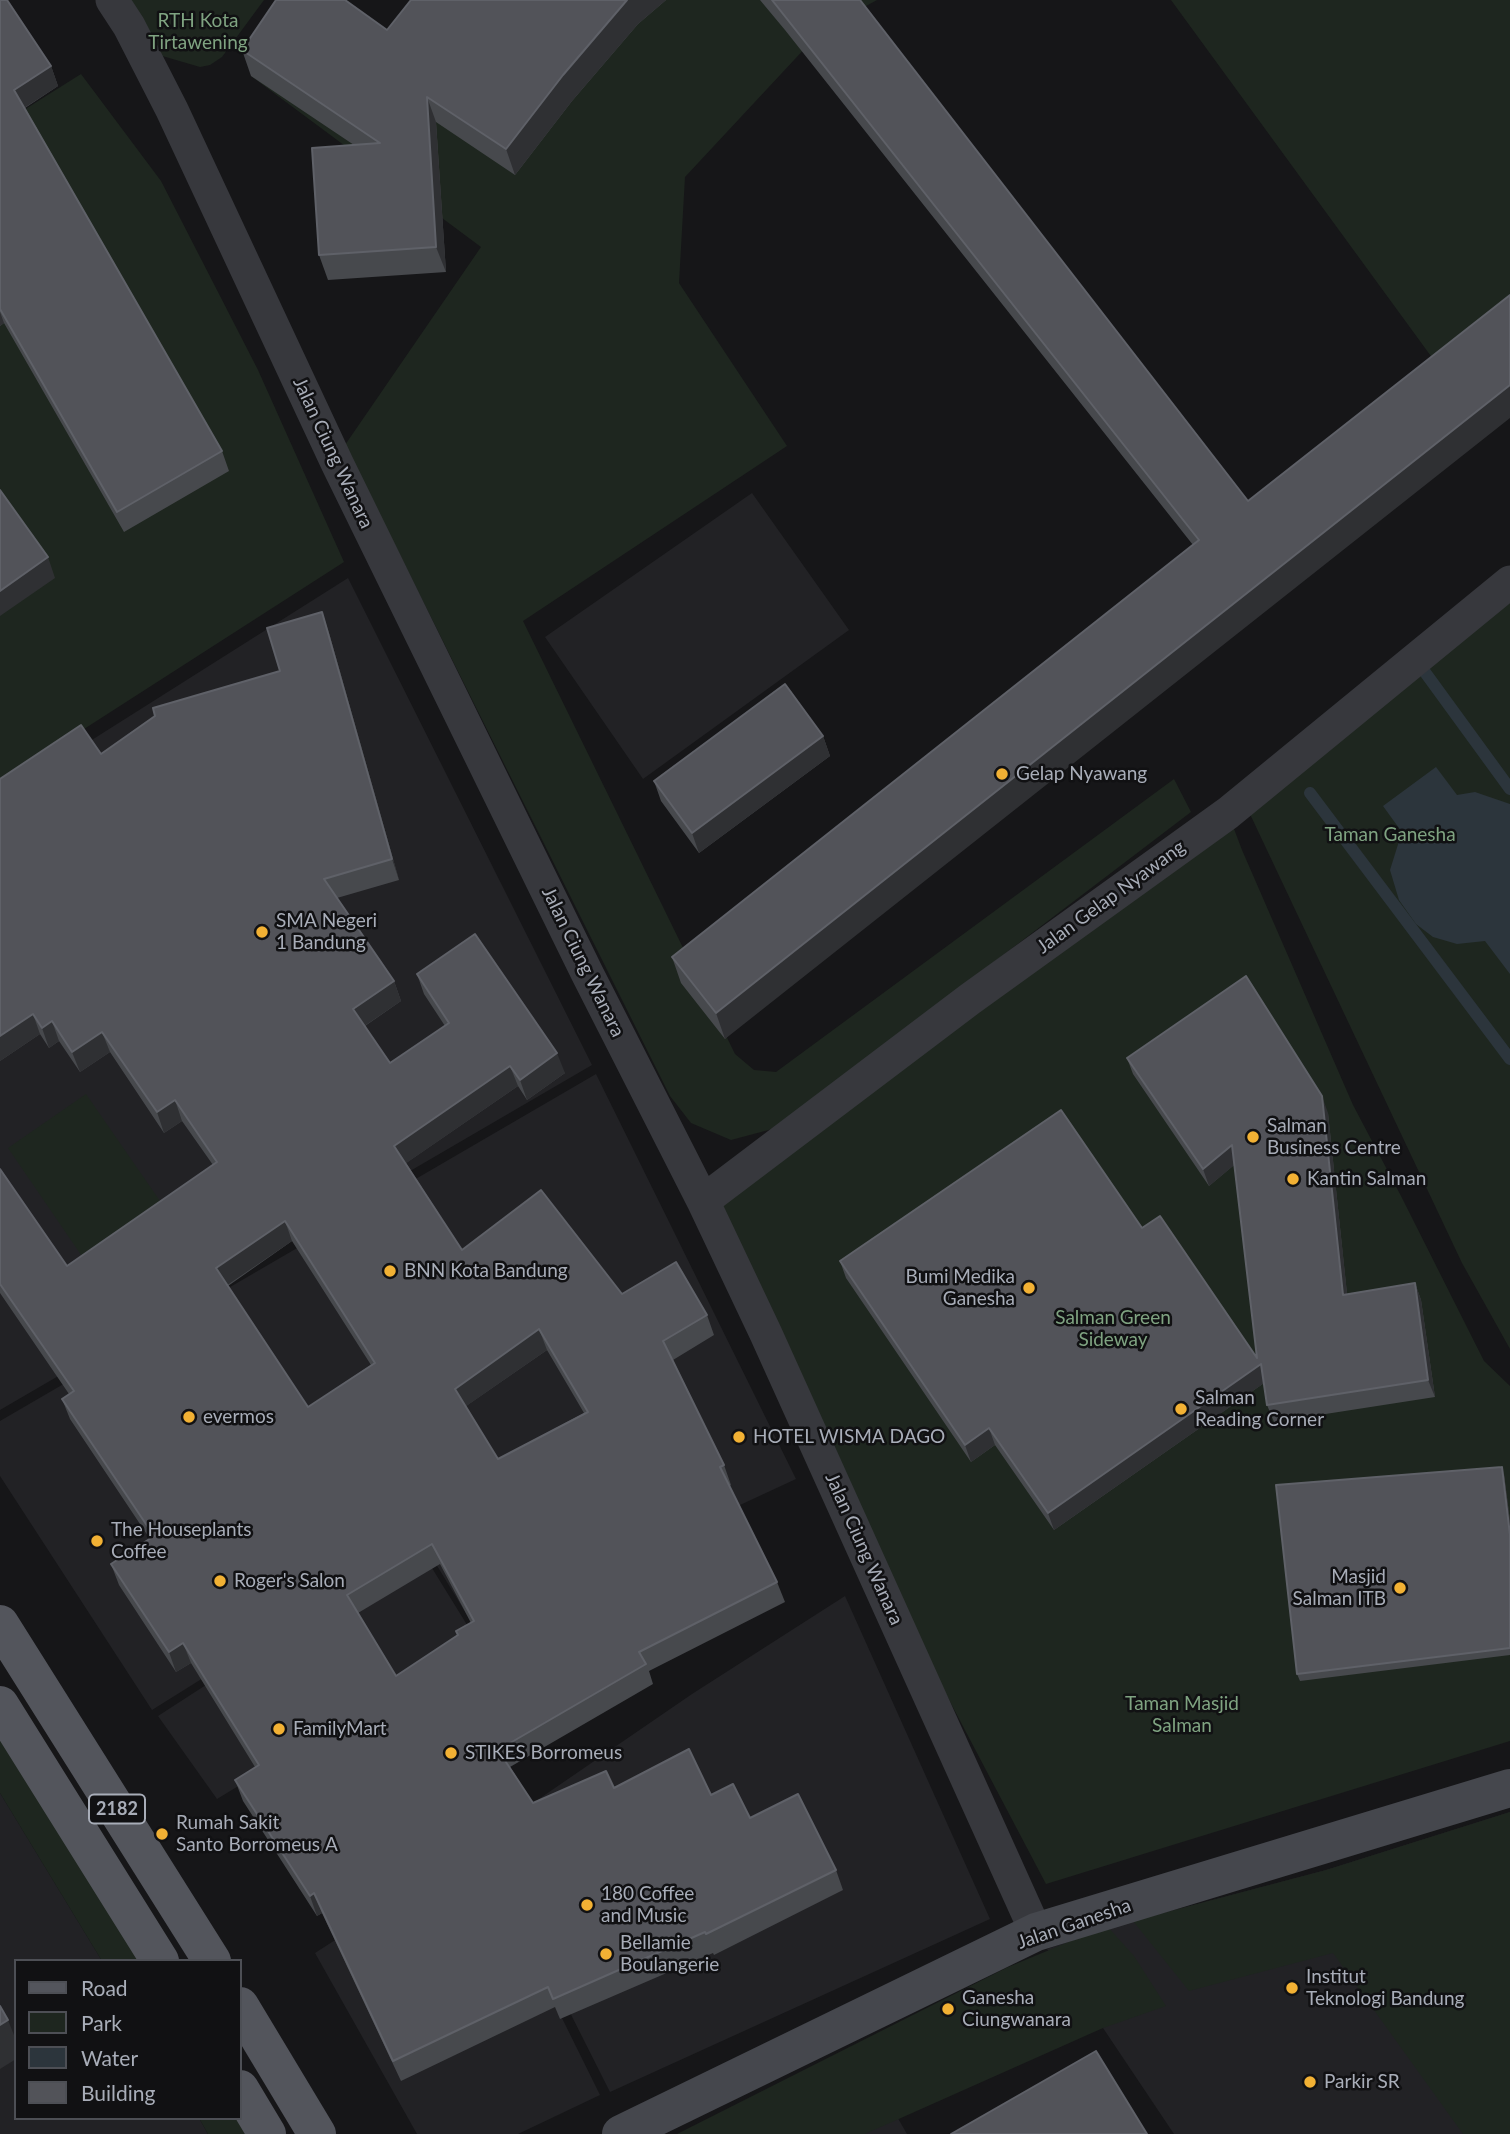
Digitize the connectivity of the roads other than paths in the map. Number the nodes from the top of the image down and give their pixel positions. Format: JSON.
{"nodes":[{"id":1,"x":112,"y":0,"type":"edge"},
{"id":2,"x":1510,"y":582,"type":"edge"},
{"id":3,"x":703,"y":1201,"type":"junction"},
{"id":4,"x":0,"y":1624,"type":"edge"},
{"id":5,"x":10,"y":1665,"type":"edge"},
{"id":6,"x":0,"y":1705,"type":"edge"},
{"id":7,"x":1510,"y":1788,"type":"edge"},
{"id":8,"x":1036,"y":1932,"type":"junction"},
{"id":9,"x":159,"y":1959,"type":"edge"},
{"id":10,"x":211,"y":1959,"type":"edge"},
{"id":11,"x":242,"y":2009,"type":"edge"},
{"id":12,"x":242,"y":2092,"type":"edge"},
{"id":13,"x":267,"y":2134,"type":"edge"},
{"id":14,"x":317,"y":2134,"type":"edge"},
{"id":15,"x":621,"y":2134,"type":"edge"}],
"edges":[{"from":1,"to":3,"type":"street","name":"Jalan Ciung Wanara"},
{"from":2,"to":3,"type":"street","name":"Jalan Gelap Nyawang"},
{"from":3,"to":8,"type":"street","name":"Jalan Ciung Wanara"},
{"from":4,"to":5,"type":"main road","number":"2182"},
{"from":5,"to":10,"type":"main road","number":"2182"},
{"from":6,"to":9,"type":"main road","number":"2182"},
{"from":7,"to":8,"type":"street","name":"Jalan Ganesha"},
{"from":8,"to":15,"type":"street","name":"Jalan Ganesha"},
{"from":11,"to":14,"type":"main road"},
{"from":12,"to":13,"type":"main road"}]}
